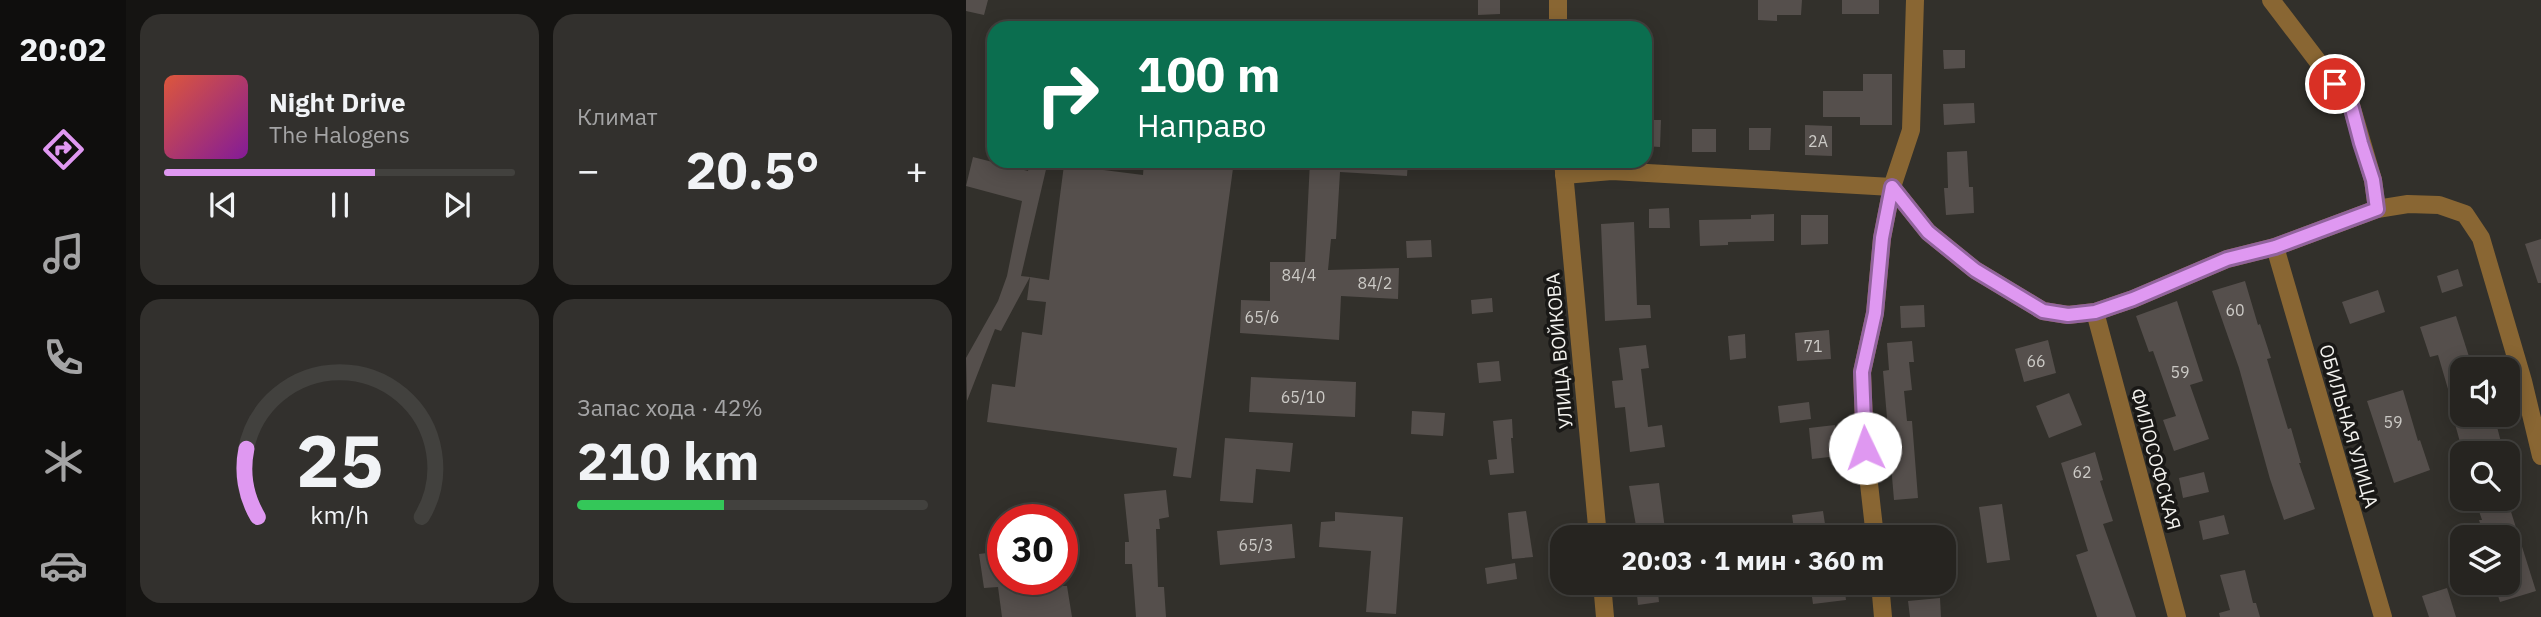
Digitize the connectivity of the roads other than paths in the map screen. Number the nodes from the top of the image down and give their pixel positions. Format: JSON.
{"nodes":[{"id":1,"x":1558,"y":0,"type":"edge"},
{"id":2,"x":1915,"y":0,"type":"edge"},
{"id":3,"x":2272,"y":0,"type":"edge"},
{"id":4,"x":1558,"y":21,"type":"edge"},
{"id":5,"x":1564,"y":168,"type":"edge"},
{"id":6,"x":1892,"y":187,"type":"junction"},
{"id":7,"x":2377,"y":209,"type":"junction"},
{"id":8,"x":2275,"y":247,"type":"junction"},
{"id":9,"x":2095,"y":312,"type":"junction"},
{"id":10,"x":2541,"y":456,"type":"edge"},
{"id":11,"x":1597,"y":525,"type":"edge"},
{"id":12,"x":1874,"y":525,"type":"edge"},
{"id":13,"x":1603,"y":595,"type":"edge"},
{"id":14,"x":1881,"y":595,"type":"edge"},
{"id":15,"x":1605,"y":617,"type":"edge"},
{"id":16,"x":1883,"y":617,"type":"edge"},
{"id":17,"x":2178,"y":617,"type":"edge"},
{"id":18,"x":2383,"y":617,"type":"edge"}],
"edges":[{"from":1,"to":4,"type":"street"},
{"from":2,"to":6,"type":"street"},
{"from":3,"to":7,"type":"street"},
{"from":5,"to":6,"type":"street"},
{"from":5,"to":11,"type":"street","name":"УЛИЦА ВОЙКОВА"},
{"from":6,"to":9,"type":"street"},
{"from":6,"to":12,"type":"street"},
{"from":7,"to":8,"type":"street"},
{"from":7,"to":10,"type":"street"},
{"from":8,"to":9,"type":"street"},
{"from":8,"to":18,"type":"street","name":"ОБИЛЬНАЯ УЛИЦА"},
{"from":9,"to":17,"type":"street","name":"ФИЛОСОФСКАЯ"},
{"from":13,"to":15,"type":"street"},
{"from":14,"to":16,"type":"street"}]}
